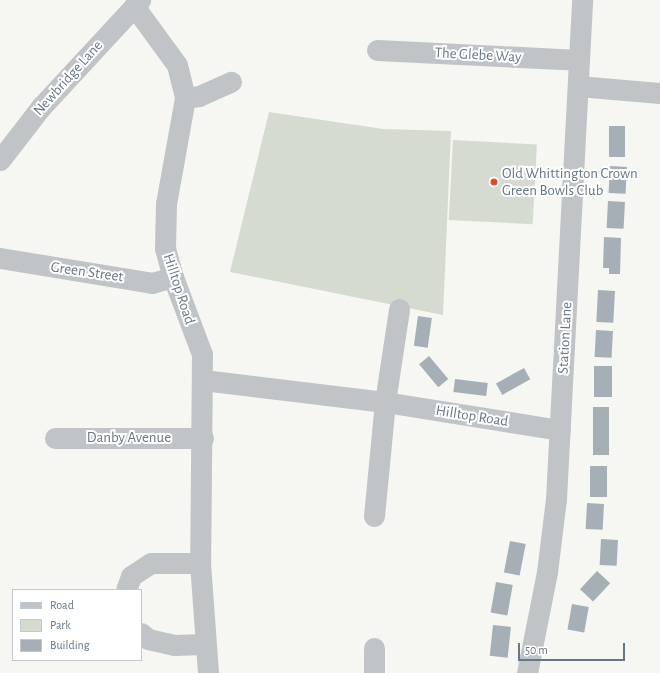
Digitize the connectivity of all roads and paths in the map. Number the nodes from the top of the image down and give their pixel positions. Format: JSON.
{"nodes":[{"id":1,"x":582,"y":0,"type":"edge"},
{"id":2,"x":137,"y":3,"type":"edge"},
{"id":3,"x":377,"y":50,"type":"dead end"},
{"id":4,"x":579,"y":60,"type":"junction"},
{"id":5,"x":231,"y":82,"type":"dead end"},
{"id":6,"x":578,"y":86,"type":"junction"},
{"id":7,"x":660,"y":93,"type":"edge"},
{"id":8,"x":185,"y":98,"type":"junction"},
{"id":9,"x":0,"y":160,"type":"edge"},
{"id":10,"x":0,"y":258,"type":"edge"},
{"id":11,"x":173,"y":277,"type":"junction"},
{"id":12,"x":399,"y":309,"type":"dead end"},
{"id":13,"x":203,"y":380,"type":"junction"},
{"id":14,"x":385,"y":402,"type":"junction"},
{"id":15,"x":560,"y":430,"type":"junction"},
{"id":16,"x":55,"y":438,"type":"dead end"},
{"id":17,"x":203,"y":438,"type":"junction"},
{"id":18,"x":374,"y":516,"type":"dead end"},
{"id":19,"x":200,"y":563,"type":"junction"},
{"id":20,"x":126,"y":589,"type":"edge"},
{"id":21,"x":142,"y":634,"type":"edge"},
{"id":22,"x":204,"y":644,"type":"junction"},
{"id":23,"x":374,"y":648,"type":"dead end"},
{"id":24,"x":208,"y":673,"type":"edge"},
{"id":25,"x":374,"y":673,"type":"edge"},
{"id":26,"x":527,"y":673,"type":"edge"}],
"edges":[{"from":1,"to":4,"type":"street","name":"Station Lane"},
{"from":2,"to":8,"type":"street","name":"Hilltop Road"},
{"from":2,"to":9,"type":"street","name":"Newbridge Lane"},
{"from":3,"to":4,"type":"street","name":"The Glebe Way"},
{"from":4,"to":6,"type":"street","name":"Station Lane"},
{"from":5,"to":8,"type":"street"},
{"from":6,"to":7,"type":"street"},
{"from":6,"to":15,"type":"street","name":"Station Lane"},
{"from":8,"to":11,"type":"street","name":"Hilltop Road"},
{"from":10,"to":11,"type":"street","name":"Green Street"},
{"from":11,"to":13,"type":"street","name":"Hilltop Road"},
{"from":12,"to":14,"type":"street"},
{"from":13,"to":14,"type":"street","name":"Hilltop Road"},
{"from":13,"to":17,"type":"street"},
{"from":14,"to":15,"type":"street","name":"Hilltop Road"},
{"from":14,"to":18,"type":"street"},
{"from":15,"to":26,"type":"street","name":"Station Lane"},
{"from":16,"to":17,"type":"street","name":"Danby Avenue"},
{"from":17,"to":19,"type":"street"},
{"from":19,"to":20,"type":"street"},
{"from":19,"to":22,"type":"street"},
{"from":21,"to":22,"type":"street"},
{"from":22,"to":24,"type":"street"},
{"from":23,"to":25,"type":"street"}]}
